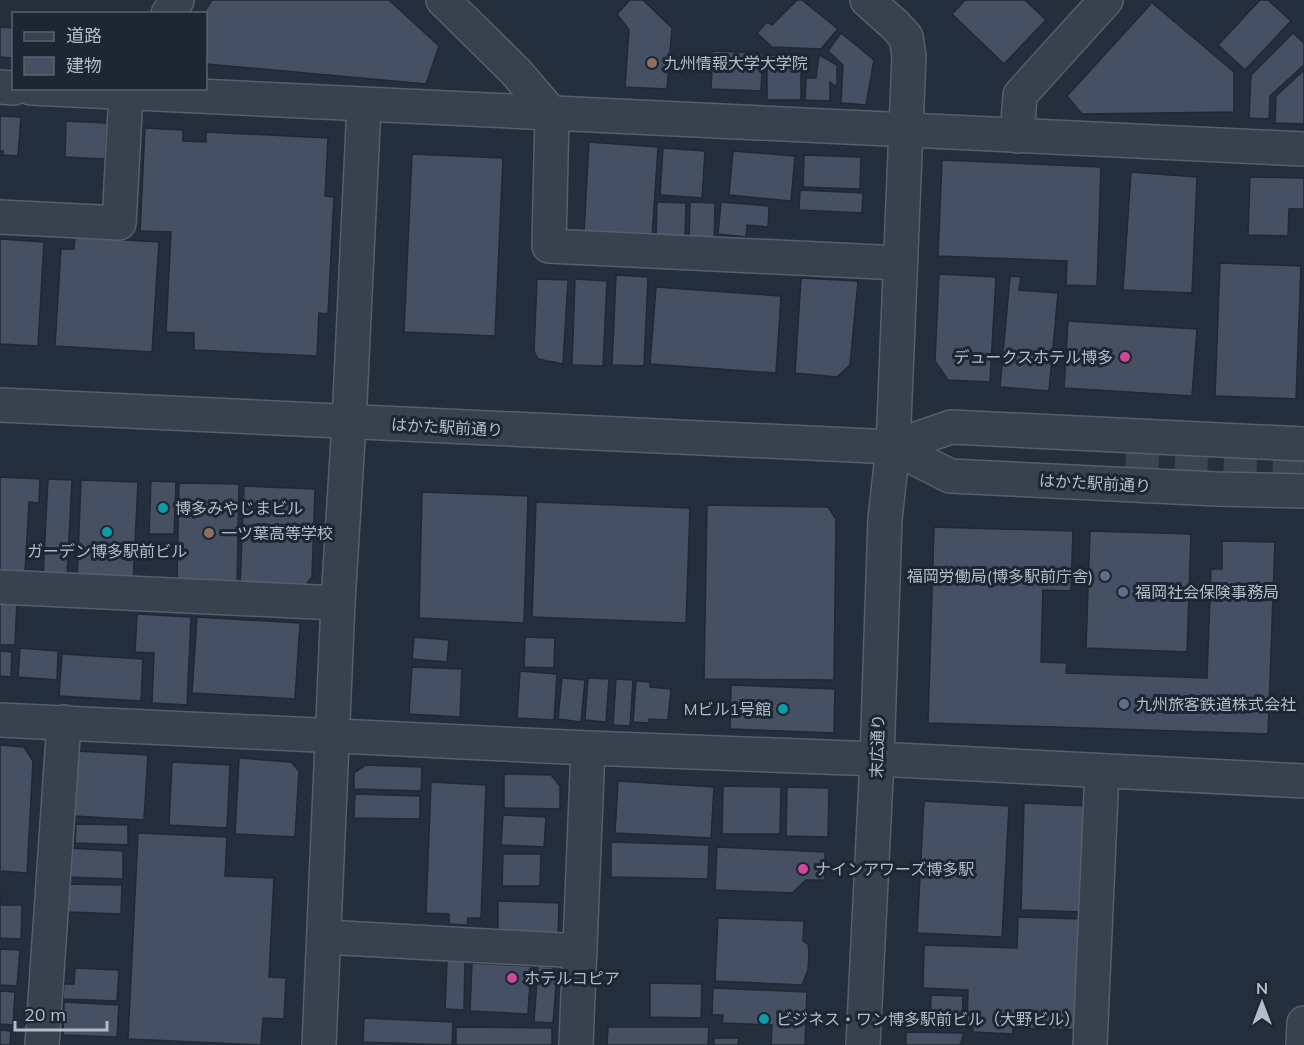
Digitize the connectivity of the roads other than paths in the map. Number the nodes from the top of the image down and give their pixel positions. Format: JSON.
{"nodes":[{"id":1,"x":443,"y":0,"type":"edge"},
{"id":2,"x":867,"y":0,"type":"edge"},
{"id":3,"x":1106,"y":0,"type":"edge"},
{"id":4,"x":95,"y":90,"type":"edge"},
{"id":5,"x":127,"y":91,"type":"edge"},
{"id":6,"x":364,"y":105,"type":"junction"},
{"id":7,"x":552,"y":114,"type":"junction"},
{"id":8,"x":906,"y":131,"type":"junction"},
{"id":9,"x":1017,"y":136,"type":"junction"},
{"id":10,"x":1304,"y":149,"type":"edge"},
{"id":11,"x":0,"y":217,"type":"edge"},
{"id":12,"x":900,"y":263,"type":"junction"},
{"id":13,"x":0,"y":405,"type":"edge"},
{"id":14,"x":349,"y":422,"type":"junction"},
{"id":15,"x":980,"y":428,"type":"junction"},
{"id":16,"x":1304,"y":444,"type":"edge"},
{"id":17,"x":893,"y":447,"type":"junction"},
{"id":18,"x":1126,"y":455,"type":"tunnel mouth"},
{"id":19,"x":1304,"y":475,"type":"edge"},
{"id":20,"x":1216,"y":489,"type":"junction"},
{"id":21,"x":1304,"y":491,"type":"edge"},
{"id":22,"x":0,"y":586,"type":"edge"},
{"id":23,"x":338,"y":603,"type":"junction"},
{"id":24,"x":0,"y":720,"type":"edge"},
{"id":25,"x":64,"y":722,"type":"junction"},
{"id":26,"x":332,"y":735,"type":"junction"},
{"id":27,"x":588,"y":748,"type":"junction"},
{"id":28,"x":877,"y":759,"type":"junction"},
{"id":29,"x":1102,"y":771,"type":"junction"},
{"id":30,"x":1304,"y":782,"type":"edge"},
{"id":31,"x":324,"y":937,"type":"junction"},
{"id":32,"x":580,"y":951,"type":"junction"},
{"id":33,"x":1304,"y":1023,"type":"edge"},
{"id":34,"x":42,"y":1045,"type":"edge"},
{"id":35,"x":319,"y":1045,"type":"edge"},
{"id":36,"x":576,"y":1045,"type":"edge"},
{"id":37,"x":863,"y":1045,"type":"edge"},
{"id":38,"x":1090,"y":1045,"type":"edge"},
{"id":39,"x":1303,"y":1045,"type":"edge"}],
"edges":[{"from":1,"to":7,"type":"street"},
{"from":2,"to":8,"type":"street","name":"末広通り"},
{"from":3,"to":9,"type":"street"},
{"from":4,"to":5,"type":"street"},
{"from":5,"to":6,"type":"street"},
{"from":5,"to":11,"type":"street"},
{"from":6,"to":7,"type":"street"},
{"from":6,"to":14,"type":"street"},
{"from":7,"to":8,"type":"street"},
{"from":7,"to":12,"type":"street"},
{"from":8,"to":9,"type":"street"},
{"from":8,"to":12,"type":"street","name":"末広通り"},
{"from":9,"to":10,"type":"street"},
{"from":12,"to":17,"type":"street","name":"末広通り"},
{"from":13,"to":14,"type":"street","name":"はかた駅前通り"},
{"from":14,"to":17,"type":"street","name":"はかた駅前通り"},
{"from":14,"to":23,"type":"street"},
{"from":15,"to":16,"type":"street","name":"はかた駅前通り"},
{"from":15,"to":17,"type":"street","name":"はかた駅前通り"},
{"from":15,"to":18,"type":"street"},
{"from":17,"to":20,"type":"street","name":"はかた駅前通り"},
{"from":17,"to":28,"type":"street","name":"末広通り"},
{"from":19,"to":20,"type":"street"},
{"from":20,"to":21,"type":"street","name":"はかた駅前通り"},
{"from":22,"to":23,"type":"street"},
{"from":23,"to":26,"type":"street"},
{"from":24,"to":25,"type":"street"},
{"from":25,"to":26,"type":"street"},
{"from":25,"to":34,"type":"street"},
{"from":26,"to":27,"type":"street"},
{"from":26,"to":31,"type":"street"},
{"from":27,"to":28,"type":"street"},
{"from":27,"to":32,"type":"street"},
{"from":28,"to":29,"type":"street"},
{"from":28,"to":37,"type":"street","name":"末広通り"},
{"from":29,"to":30,"type":"street"},
{"from":29,"to":38,"type":"street"},
{"from":31,"to":32,"type":"street"},
{"from":31,"to":35,"type":"street"},
{"from":32,"to":36,"type":"street"},
{"from":33,"to":39,"type":"street"}]}
